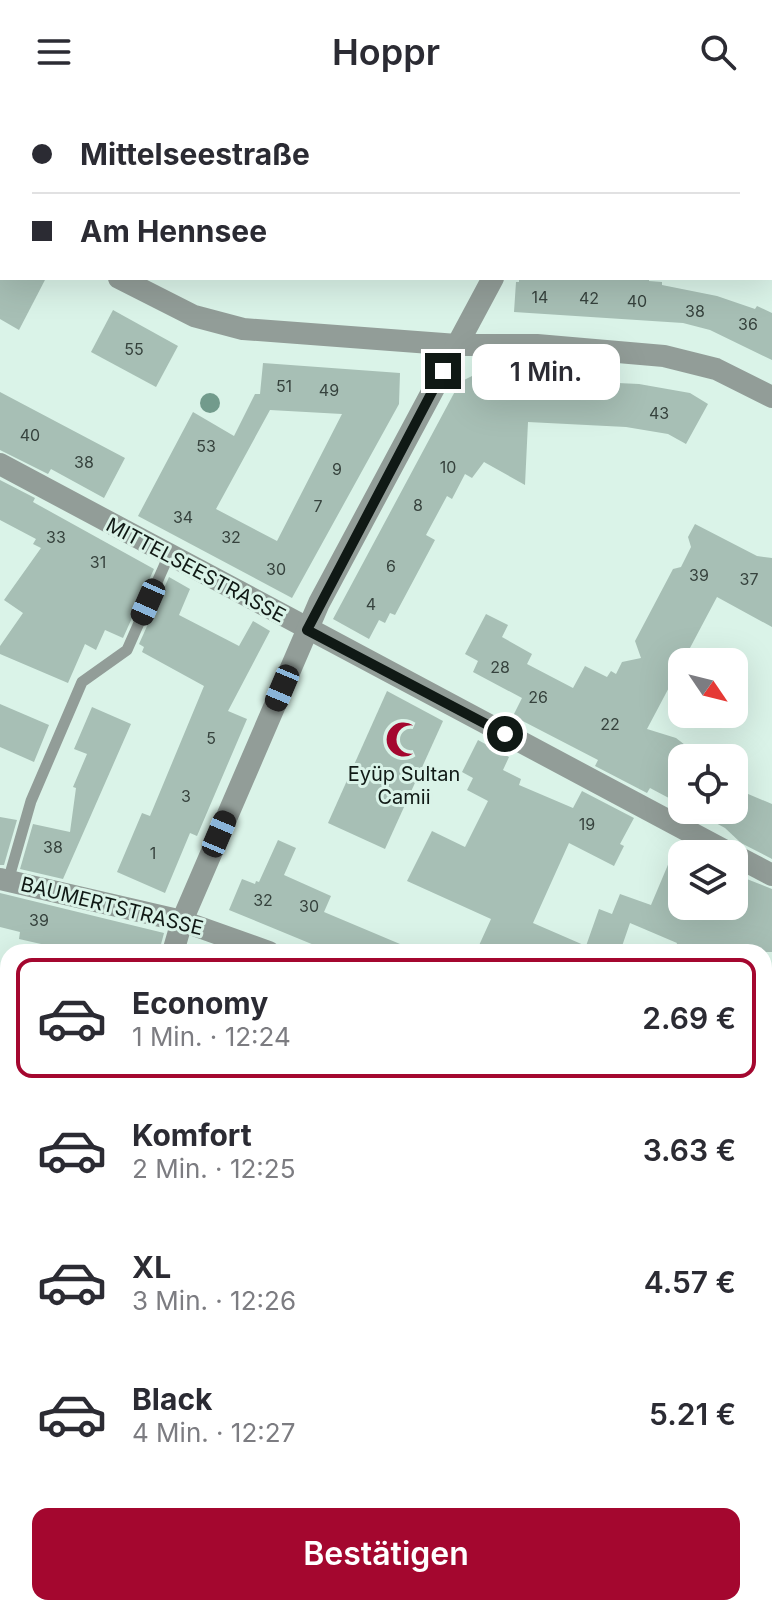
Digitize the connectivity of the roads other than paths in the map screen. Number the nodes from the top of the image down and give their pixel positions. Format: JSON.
{"nodes":[{"id":1,"x":123,"y":280,"type":"edge"},
{"id":2,"x":492,"y":280,"type":"edge"},
{"id":3,"x":457,"y":345,"type":"junction"},
{"id":4,"x":772,"y":397,"type":"edge"},
{"id":5,"x":0,"y":464,"type":"edge"},
{"id":6,"x":169,"y":555,"type":"junction"},
{"id":7,"x":307,"y":630,"type":"junction"},
{"id":8,"x":705,"y":840,"type":"edge"},
{"id":9,"x":748,"y":863,"type":"edge"},
{"id":10,"x":772,"y":875,"type":"edge"},
{"id":11,"x":4,"y":880,"type":"edge"},
{"id":12,"x":182,"y":921,"type":"junction"},
{"id":13,"x":175,"y":944,"type":"edge"},
{"id":14,"x":247,"y":944,"type":"edge"}],
"edges":[{"from":1,"to":3,"type":"street"},
{"from":2,"to":3,"type":"street"},
{"from":3,"to":4,"type":"street"},
{"from":3,"to":7,"type":"street"},
{"from":5,"to":6,"type":"street","name":"MITTELSEESTRASSE"},
{"from":6,"to":7,"type":"street","name":"MITTELSEESTRASSE"},
{"from":6,"to":11,"type":"lane"},
{"from":7,"to":8,"type":"street","name":"MITTELSEESTRASSE"},
{"from":7,"to":12,"type":"street"},
{"from":9,"to":10,"type":"street","name":"MITTELSEESTRASSE"},
{"from":11,"to":12,"type":"street","name":"BAUMERTSTRASSE"},
{"from":12,"to":13,"type":"street"},
{"from":12,"to":14,"type":"street","name":"BAUMERTSTRASSE"}]}
